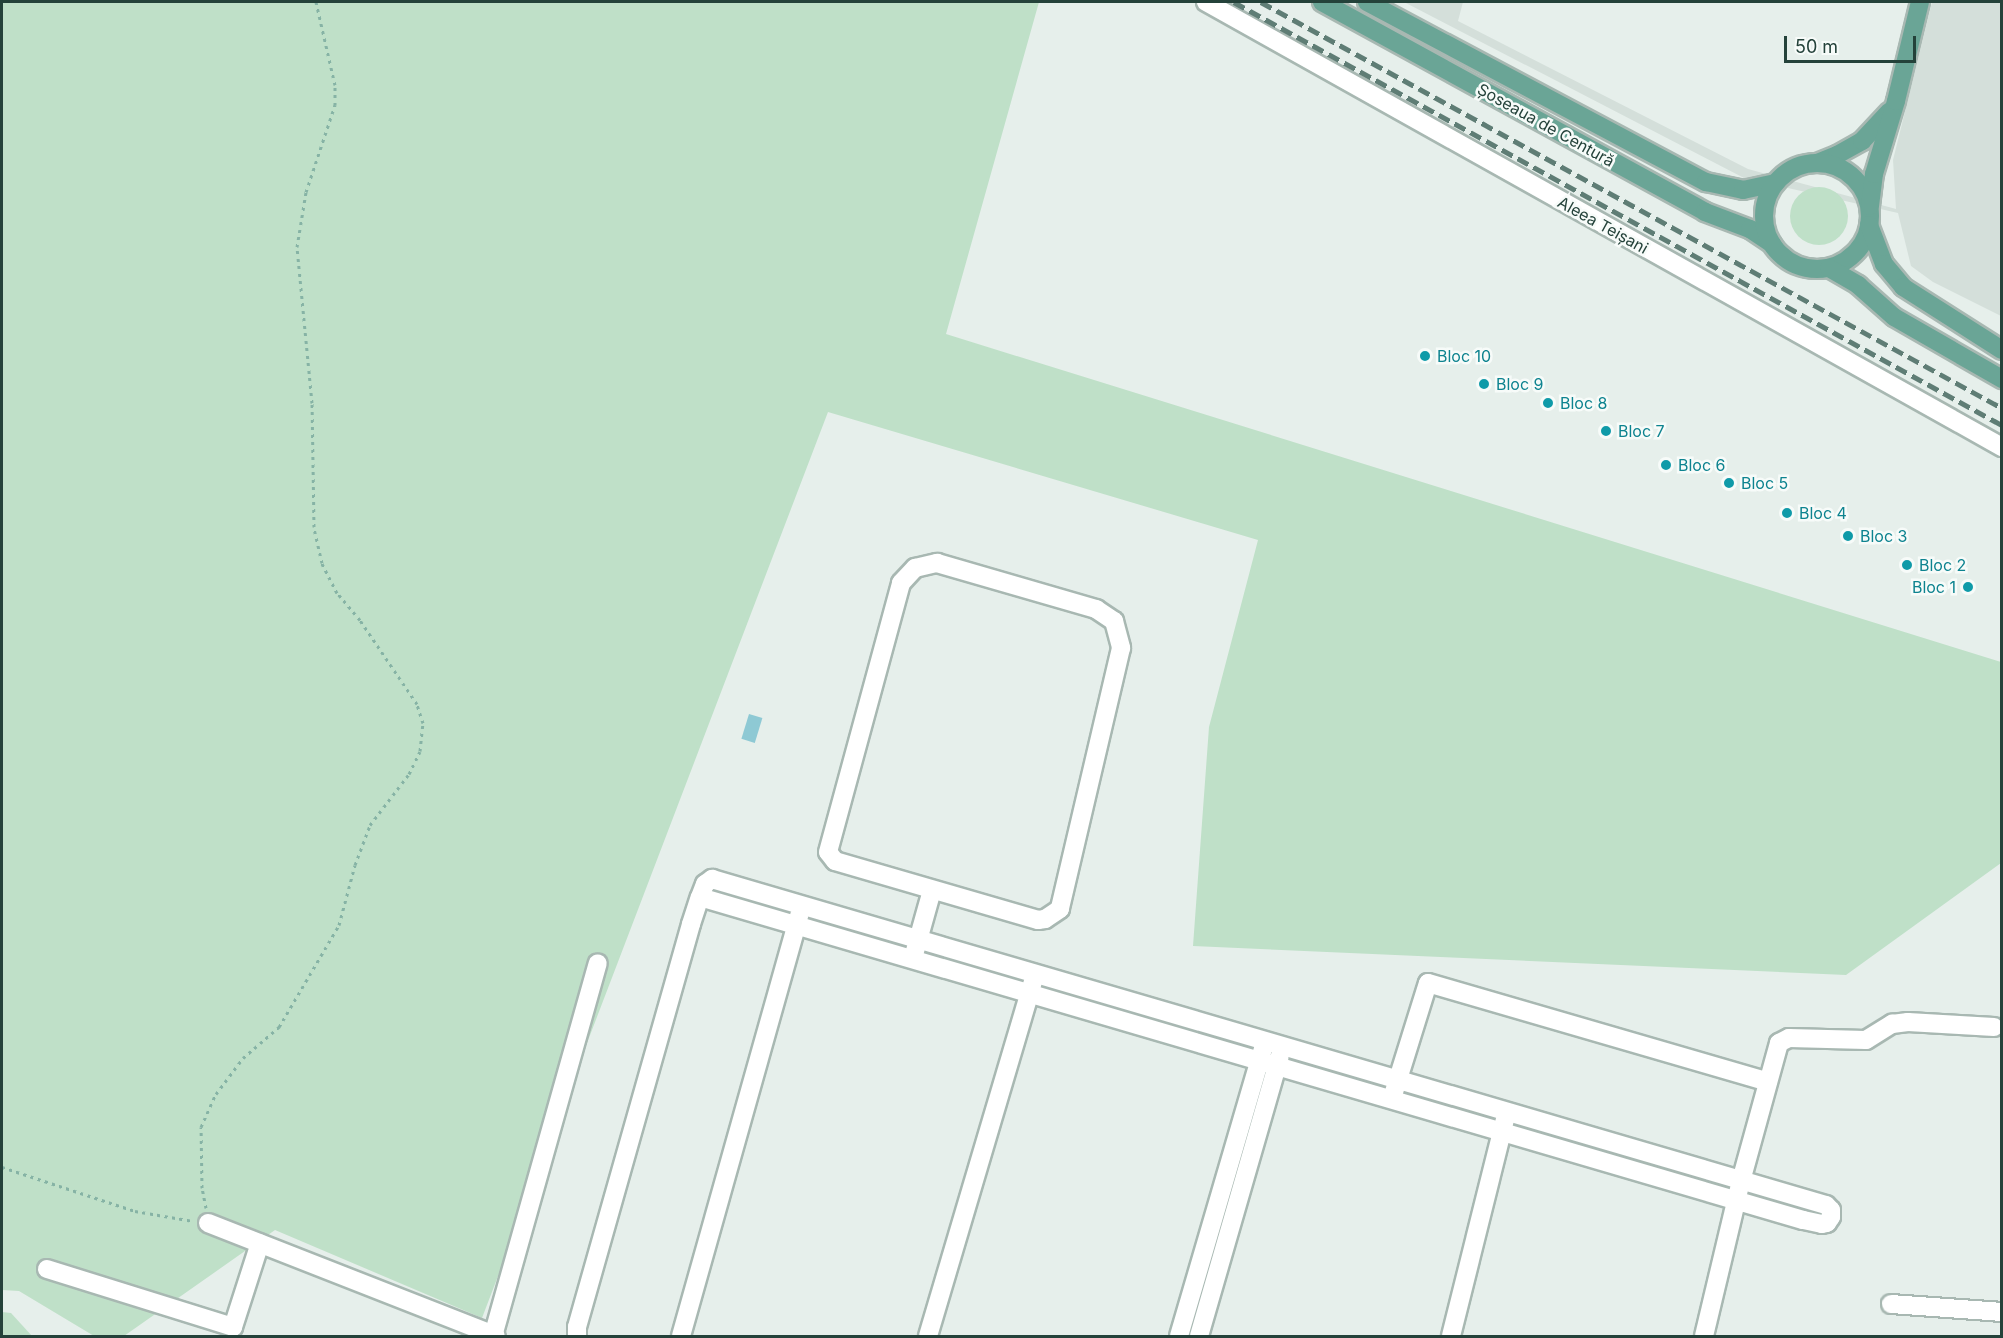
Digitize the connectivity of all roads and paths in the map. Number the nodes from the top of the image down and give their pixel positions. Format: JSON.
{"nodes":[{"id":1,"x":316,"y":2,"type":"edge"},
{"id":2,"x":1206,"y":2,"type":"edge"},
{"id":3,"x":1322,"y":2,"type":"edge"},
{"id":4,"x":1367,"y":2,"type":"edge"},
{"id":5,"x":1920,"y":2,"type":"edge"},
{"id":6,"x":1896,"y":101,"type":"junction"},
{"id":7,"x":1817,"y":163,"type":"junction"},
{"id":8,"x":1775,"y":183,"type":"junction"},
{"id":9,"x":1869,"y":216,"type":"junction"},
{"id":10,"x":1772,"y":244,"type":"junction"},
{"id":11,"x":1829,"y":268,"type":"junction"},
{"id":12,"x":2001,"y":350,"type":"edge"},
{"id":13,"x":2001,"y":379,"type":"edge"},
{"id":14,"x":2001,"y":447,"type":"edge"},
{"id":15,"x":932,"y":890,"type":"junction"},
{"id":16,"x":700,"y":897,"type":"junction"},
{"id":17,"x":802,"y":905,"type":"junction"},
{"id":18,"x":796,"y":925,"type":"junction"},
{"id":19,"x":918,"y":940,"type":"junction"},
{"id":20,"x":912,"y":959,"type":"junction"},
{"id":21,"x":598,"y":963,"type":"dead end"},
{"id":22,"x":1035,"y":974,"type":"junction"},
{"id":23,"x":1029,"y":993,"type":"junction"},
{"id":24,"x":1994,"y":1027,"type":"dead end"},
{"id":25,"x":1265,"y":1042,"type":"junction"},
{"id":26,"x":1283,"y":1047,"type":"junction"},
{"id":27,"x":1268,"y":1063,"type":"junction"},
{"id":28,"x":1398,"y":1080,"type":"junction"},
{"id":29,"x":1768,"y":1082,"type":"junction"},
{"id":30,"x":1392,"y":1099,"type":"junction"},
{"id":31,"x":1507,"y":1112,"type":"junction"},
{"id":32,"x":1501,"y":1131,"type":"junction"},
{"id":33,"x":2,"y":1167,"type":"edge"},
{"id":34,"x":1741,"y":1181,"type":"junction"},
{"id":35,"x":1736,"y":1200,"type":"junction"},
{"id":36,"x":208,"y":1223,"type":"junction"},
{"id":37,"x":260,"y":1243,"type":"junction"},
{"id":38,"x":47,"y":1269,"type":"dead end"},
{"id":39,"x":1891,"y":1304,"type":"dead end"},
{"id":40,"x":2001,"y":1312,"type":"edge"},
{"id":41,"x":495,"y":1336,"type":"edge"},
{"id":42,"x":577,"y":1336,"type":"edge"},
{"id":43,"x":681,"y":1336,"type":"edge"},
{"id":44,"x":928,"y":1336,"type":"edge"},
{"id":45,"x":1179,"y":1336,"type":"edge"},
{"id":46,"x":1199,"y":1336,"type":"edge"},
{"id":47,"x":1451,"y":1336,"type":"edge"},
{"id":48,"x":1704,"y":1336,"type":"edge"}],
"edges":[{"from":1,"to":36,"type":"path"},
{"from":2,"to":14,"type":"street","name":"Aleea Teișani"},
{"from":3,"to":10,"type":"main road","name":"Șoseaua de Centură"},
{"from":4,"to":8,"type":"main road","name":"Șoseaua de Centură"},
{"from":5,"to":6,"type":"main road"},
{"from":6,"to":7,"type":"main road"},
{"from":6,"to":9,"type":"main road"},
{"from":7,"to":8,"type":"main road"},
{"from":7,"to":9,"type":"main road"},
{"from":8,"to":10,"type":"main road"},
{"from":9,"to":11,"type":"main road"},
{"from":9,"to":12,"type":"main road"},
{"from":10,"to":11,"type":"main road"},
{"from":11,"to":13,"type":"main road"},
{"from":15,"to":15,"type":"street"},
{"from":15,"to":19,"type":"street"},
{"from":16,"to":17,"type":"street"},
{"from":16,"to":18,"type":"street"},
{"from":16,"to":42,"type":"street"},
{"from":17,"to":18,"type":"street"},
{"from":17,"to":19,"type":"street"},
{"from":18,"to":20,"type":"street"},
{"from":18,"to":43,"type":"street"},
{"from":19,"to":20,"type":"street"},
{"from":19,"to":22,"type":"street"},
{"from":20,"to":23,"type":"street"},
{"from":21,"to":41,"type":"street"},
{"from":22,"to":23,"type":"street"},
{"from":22,"to":25,"type":"street"},
{"from":23,"to":27,"type":"street"},
{"from":23,"to":44,"type":"street"},
{"from":24,"to":29,"type":"street"},
{"from":25,"to":26,"type":"street"},
{"from":25,"to":27,"type":"street"},
{"from":26,"to":27,"type":"street"},
{"from":26,"to":28,"type":"street"},
{"from":27,"to":30,"type":"street"},
{"from":27,"to":45,"type":"street"},
{"from":27,"to":46,"type":"street"},
{"from":28,"to":29,"type":"street"},
{"from":28,"to":30,"type":"street"},
{"from":28,"to":31,"type":"street"},
{"from":29,"to":34,"type":"street"},
{"from":30,"to":32,"type":"street"},
{"from":31,"to":32,"type":"street"},
{"from":31,"to":34,"type":"street"},
{"from":32,"to":35,"type":"street"},
{"from":32,"to":47,"type":"street"},
{"from":33,"to":36,"type":"path"},
{"from":34,"to":35,"type":"street"},
{"from":34,"to":35,"type":"street"},
{"from":35,"to":48,"type":"street"},
{"from":36,"to":37,"type":"street"},
{"from":37,"to":38,"type":"street"},
{"from":37,"to":41,"type":"street"},
{"from":39,"to":40,"type":"street"}]}
